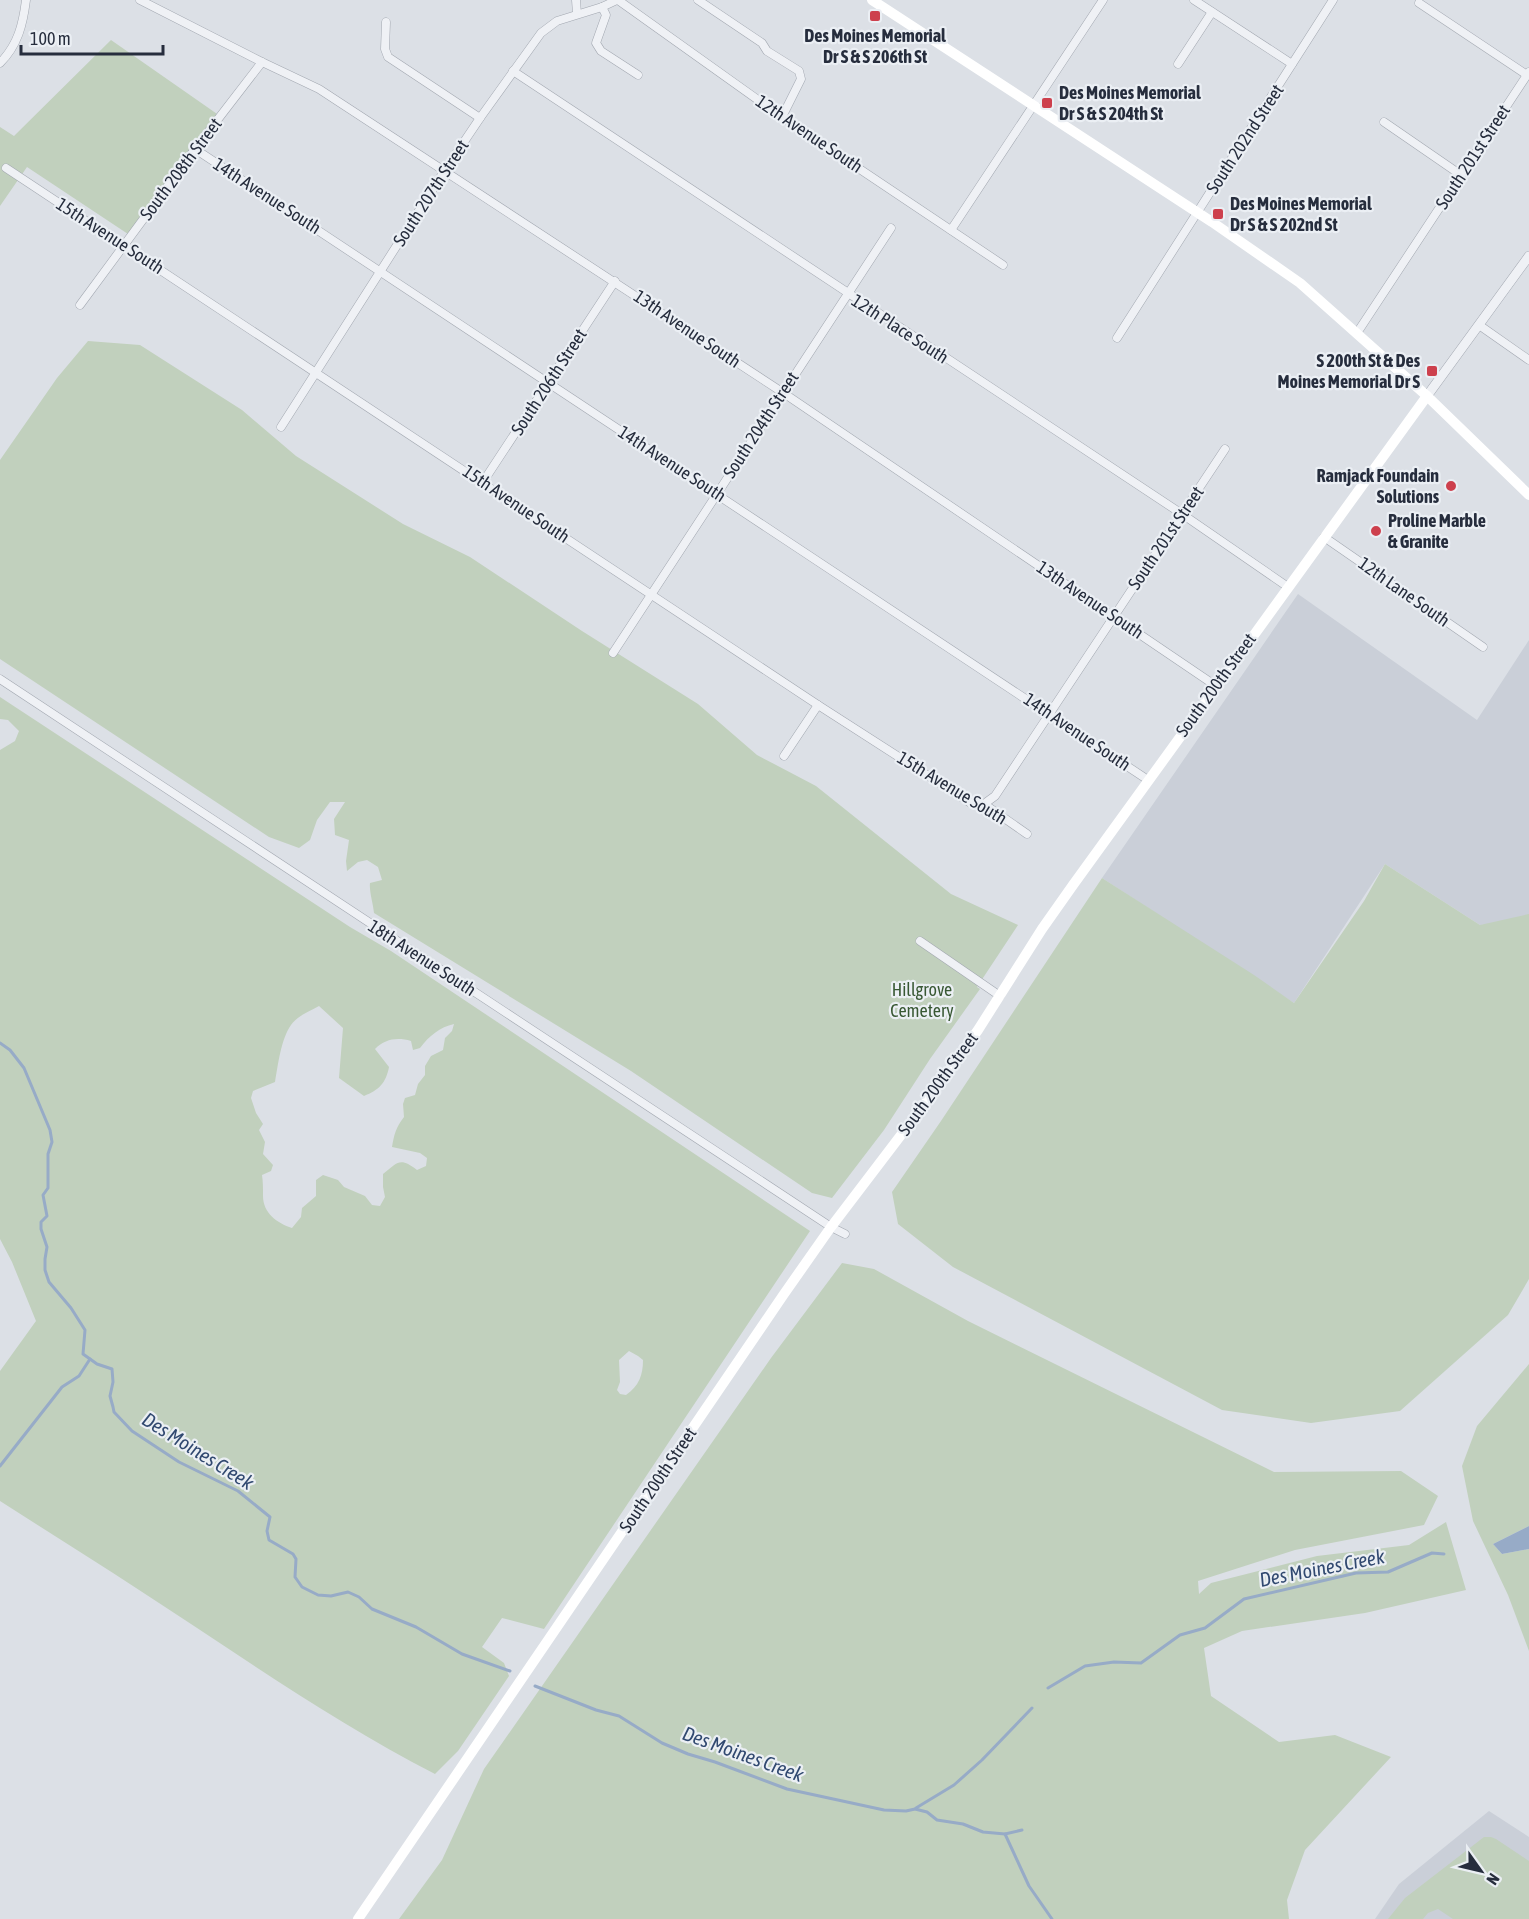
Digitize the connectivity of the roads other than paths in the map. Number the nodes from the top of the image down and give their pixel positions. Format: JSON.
{"nodes":[{"id":1,"x":26,"y":0,"type":"edge"},
{"id":2,"x":140,"y":0,"type":"edge"},
{"id":3,"x":576,"y":0,"type":"edge"},
{"id":4,"x":618,"y":0,"type":"edge"},
{"id":5,"x":698,"y":0,"type":"edge"},
{"id":6,"x":872,"y":0,"type":"edge"},
{"id":7,"x":1103,"y":0,"type":"edge"},
{"id":8,"x":1194,"y":0,"type":"edge"},
{"id":9,"x":1333,"y":0,"type":"edge"},
{"id":10,"x":1419,"y":3,"type":"dead end"},
{"id":11,"x":602,"y":8,"type":"junction"},
{"id":12,"x":1212,"y":12,"type":"junction"},
{"id":13,"x":577,"y":14,"type":"junction"},
{"id":14,"x":386,"y":22,"type":"dead end"},
{"id":15,"x":262,"y":62,"type":"junction"},
{"id":16,"x":0,"y":63,"type":"edge"},
{"id":17,"x":1178,"y":64,"type":"dead end"},
{"id":18,"x":1292,"y":64,"type":"junction"},
{"id":19,"x":513,"y":71,"type":"junction"},
{"id":20,"x":1528,"y":74,"type":"edge"},
{"id":21,"x":638,"y":75,"type":"dead end"},
{"id":22,"x":1033,"y":106,"type":"junction"},
{"id":23,"x":782,"y":117,"type":"junction"},
{"id":24,"x":480,"y":118,"type":"junction"},
{"id":25,"x":1384,"y":122,"type":"dead end"},
{"id":26,"x":195,"y":149,"type":"junction"},
{"id":27,"x":6,"y":168,"type":"dead end"},
{"id":28,"x":445,"y":170,"type":"junction"},
{"id":29,"x":1461,"y":175,"type":"junction"},
{"id":30,"x":1197,"y":212,"type":"junction"},
{"id":31,"x":891,"y":228,"type":"dead end"},
{"id":32,"x":951,"y":230,"type":"junction"},
{"id":33,"x":125,"y":245,"type":"junction"},
{"id":34,"x":1529,"y":256,"type":"edge"},
{"id":35,"x":1003,"y":265,"type":"dead end"},
{"id":36,"x":1525,"y":269,"type":"edge"},
{"id":37,"x":381,"y":271,"type":"junction"},
{"id":38,"x":615,"y":281,"type":"junction"},
{"id":39,"x":848,"y":294,"type":"junction"},
{"id":40,"x":80,"y":305,"type":"dead end"},
{"id":41,"x":1479,"y":325,"type":"junction"},
{"id":42,"x":1357,"y":333,"type":"junction"},
{"id":43,"x":1117,"y":338,"type":"dead end"},
{"id":44,"x":1529,"y":360,"type":"edge"},
{"id":45,"x":317,"y":372,"type":"junction"},
{"id":46,"x":548,"y":383,"type":"junction"},
{"id":47,"x":782,"y":392,"type":"junction"},
{"id":48,"x":1427,"y":396,"type":"junction"},
{"id":49,"x":281,"y":427,"type":"dead end"},
{"id":50,"x":1225,"y":449,"type":"dead end"},
{"id":51,"x":483,"y":482,"type":"junction"},
{"id":52,"x":717,"y":493,"type":"junction"},
{"id":53,"x":1529,"y":495,"type":"edge"},
{"id":54,"x":1182,"y":514,"type":"junction"},
{"id":55,"x":1324,"y":537,"type":"junction"},
{"id":56,"x":1288,"y":587,"type":"junction"},
{"id":57,"x":651,"y":594,"type":"junction"},
{"id":58,"x":1114,"y":616,"type":"junction"},
{"id":59,"x":1483,"y":647,"type":"dead end"},
{"id":60,"x":613,"y":653,"type":"dead end"},
{"id":61,"x":0,"y":679,"type":"edge"},
{"id":62,"x":1216,"y":686,"type":"junction"},
{"id":63,"x":818,"y":705,"type":"junction"},
{"id":64,"x":1049,"y":714,"type":"junction"},
{"id":65,"x":784,"y":756,"type":"dead end"},
{"id":66,"x":1148,"y":780,"type":"junction"},
{"id":67,"x":984,"y":804,"type":"junction"},
{"id":68,"x":1027,"y":834,"type":"dead end"},
{"id":69,"x":920,"y":941,"type":"dead end"},
{"id":70,"x":1000,"y":996,"type":"junction"},
{"id":71,"x":831,"y":1227,"type":"junction"},
{"id":72,"x":845,"y":1234,"type":"dead end"},
{"id":73,"x":358,"y":1919,"type":"edge"}],
"edges":[{"from":1,"to":16,"type":"street"},
{"from":2,"to":15,"type":"street","name":"13th Avenue South"},
{"from":3,"to":13,"type":"street"},
{"from":4,"to":11,"type":"street","name":"South 207th Street"},
{"from":4,"to":23,"type":"street","name":"12th Avenue South"},
{"from":5,"to":23,"type":"street"},
{"from":6,"to":22,"type":"main road"},
{"from":7,"to":22,"type":"street"},
{"from":8,"to":12,"type":"street"},
{"from":9,"to":18,"type":"street","name":"South 202nd Street"},
{"from":10,"to":20,"type":"street"},
{"from":11,"to":13,"type":"street","name":"South 207th Street"},
{"from":11,"to":21,"type":"street"},
{"from":12,"to":17,"type":"street"},
{"from":12,"to":18,"type":"street"},
{"from":13,"to":19,"type":"street","name":"South 207th Street"},
{"from":14,"to":24,"type":"street"},
{"from":15,"to":26,"type":"street","name":"South 208th Street"},
{"from":15,"to":28,"type":"street","name":"13th Avenue South"},
{"from":18,"to":30,"type":"street","name":"South 202nd Street"},
{"from":19,"to":24,"type":"street","name":"South 207th Street"},
{"from":19,"to":39,"type":"street","name":"12th Place South"},
{"from":20,"to":29,"type":"street","name":"South 201st Street"},
{"from":22,"to":30,"type":"main road"},
{"from":22,"to":32,"type":"street"},
{"from":23,"to":32,"type":"street","name":"12th Avenue South"},
{"from":24,"to":28,"type":"street","name":"South 207th Street"},
{"from":25,"to":29,"type":"street"},
{"from":26,"to":33,"type":"street","name":"South 208th Street"},
{"from":26,"to":37,"type":"street","name":"14th Avenue South"},
{"from":27,"to":33,"type":"street","name":"15th Avenue South"},
{"from":28,"to":37,"type":"street","name":"South 207th Street"},
{"from":28,"to":38,"type":"street","name":"13th Avenue South"},
{"from":29,"to":42,"type":"street","name":"South 201st Street"},
{"from":30,"to":42,"type":"main road"},
{"from":30,"to":43,"type":"street","name":"South 202nd Street"},
{"from":31,"to":39,"type":"street","name":"South 204th Street"},
{"from":32,"to":35,"type":"street","name":"12th Avenue South"},
{"from":33,"to":40,"type":"street","name":"South 208th Street"},
{"from":33,"to":45,"type":"street","name":"15th Avenue South"},
{"from":34,"to":36,"type":"street","name":"South 200th Street"},
{"from":36,"to":41,"type":"street","name":"South 200th Street"},
{"from":37,"to":45,"type":"street","name":"South 207th Street"},
{"from":37,"to":46,"type":"street","name":"14th Avenue South"},
{"from":38,"to":46,"type":"street","name":"South 206th Street"},
{"from":38,"to":47,"type":"street","name":"13th Avenue South"},
{"from":39,"to":47,"type":"street","name":"South 204th Street"},
{"from":39,"to":54,"type":"street","name":"12th Place South"},
{"from":41,"to":44,"type":"street"},
{"from":41,"to":48,"type":"street","name":"South 200th Street"},
{"from":42,"to":48,"type":"main road"},
{"from":45,"to":49,"type":"street","name":"South 207th Street"},
{"from":45,"to":51,"type":"street","name":"15th Avenue South"},
{"from":46,"to":51,"type":"street","name":"South 206th Street"},
{"from":46,"to":52,"type":"street","name":"14th Avenue South"},
{"from":47,"to":52,"type":"street","name":"South 204th Street"},
{"from":47,"to":58,"type":"street","name":"13th Avenue South"},
{"from":48,"to":53,"type":"main road"},
{"from":48,"to":55,"type":"main road","name":"South 200th Street"},
{"from":50,"to":54,"type":"street","name":"South 201st Street"},
{"from":51,"to":57,"type":"street","name":"15th Avenue South"},
{"from":52,"to":57,"type":"street","name":"South 204th Street"},
{"from":52,"to":64,"type":"street","name":"14th Avenue South"},
{"from":54,"to":56,"type":"street","name":"12th Place South"},
{"from":54,"to":58,"type":"street","name":"South 201st Street"},
{"from":55,"to":56,"type":"main road","name":"South 200th Street"},
{"from":55,"to":59,"type":"street","name":"12th Lane South"},
{"from":56,"to":62,"type":"main road","name":"South 200th Street"},
{"from":57,"to":60,"type":"street","name":"South 204th Street"},
{"from":57,"to":63,"type":"street","name":"15th Avenue South"},
{"from":58,"to":62,"type":"street","name":"13th Avenue South"},
{"from":58,"to":64,"type":"street","name":"South 201st Street"},
{"from":61,"to":71,"type":"street","name":"18th Avenue South"},
{"from":62,"to":66,"type":"main road","name":"South 200th Street"},
{"from":63,"to":65,"type":"street"},
{"from":63,"to":67,"type":"street","name":"15th Avenue South"},
{"from":64,"to":66,"type":"street","name":"14th Avenue South"},
{"from":64,"to":67,"type":"street","name":"South 201st Street"},
{"from":66,"to":70,"type":"main road","name":"South 200th Street"},
{"from":67,"to":68,"type":"street","name":"15th Avenue South"},
{"from":69,"to":70,"type":"street"},
{"from":70,"to":71,"type":"main road","name":"South 200th Street"},
{"from":71,"to":72,"type":"street","name":"18th Avenue South"},
{"from":71,"to":73,"type":"main road","name":"South 200th Street"}]}
